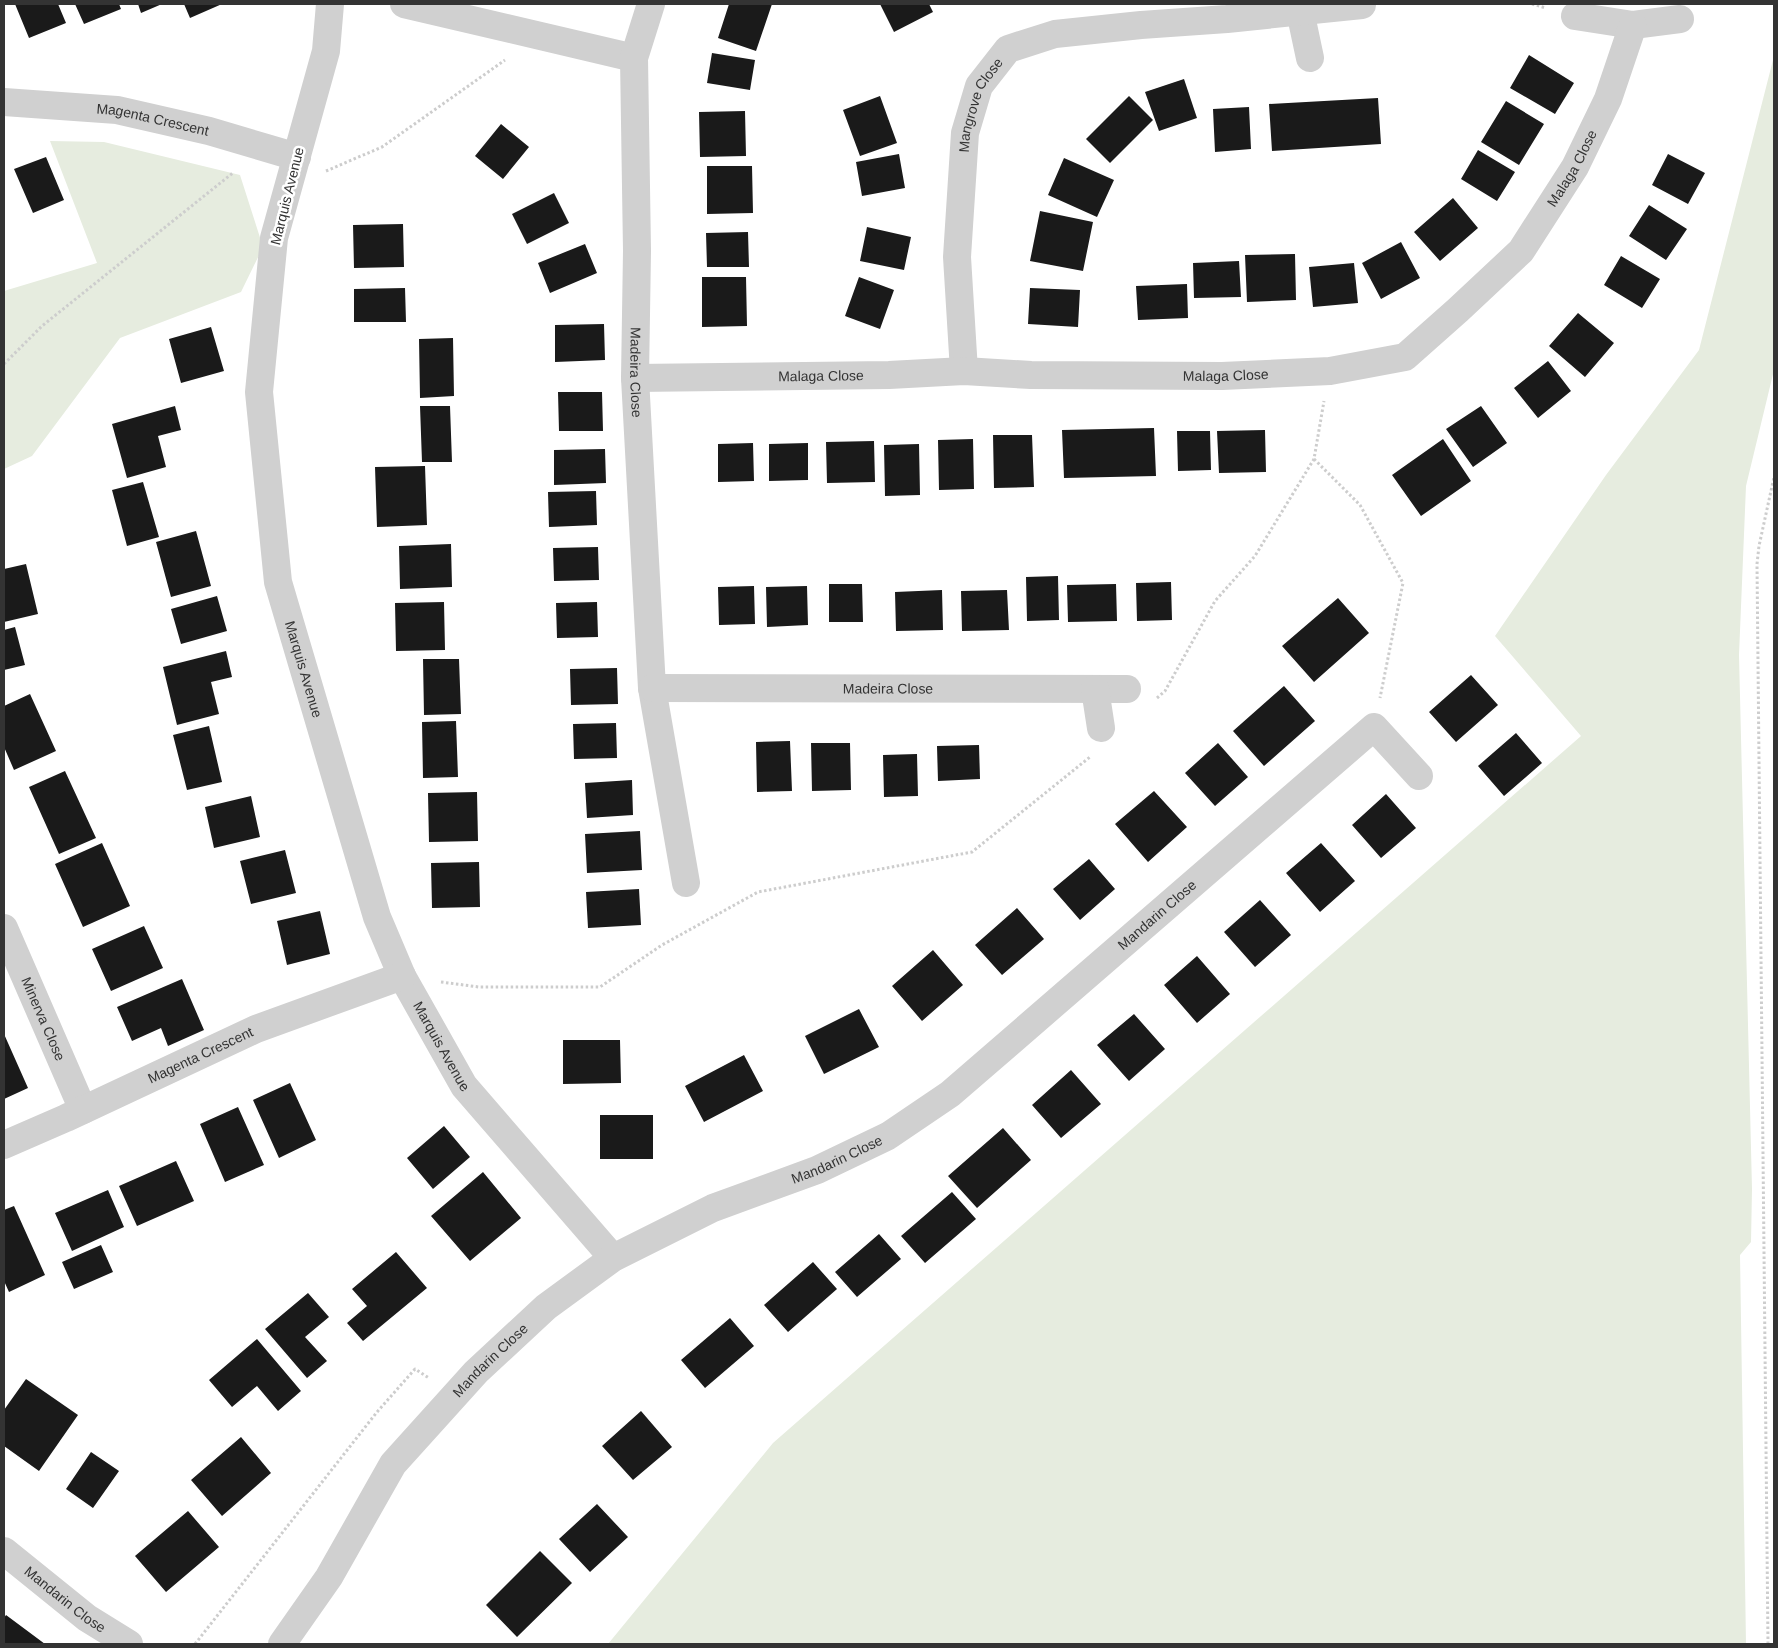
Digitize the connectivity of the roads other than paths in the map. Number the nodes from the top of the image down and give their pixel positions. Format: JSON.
{"nodes":[{"id":1,"x":330,"y":4,"type":"edge"},
{"id":2,"x":404,"y":4,"type":"edge"},
{"id":3,"x":651,"y":4,"type":"edge"},
{"id":4,"x":1362,"y":5,"type":"edge"},
{"id":5,"x":1300,"y":11,"type":"junction"},
{"id":6,"x":1575,"y":16,"type":"dead end"},
{"id":7,"x":1680,"y":19,"type":"dead end"},
{"id":8,"x":1633,"y":25,"type":"junction"},
{"id":9,"x":634,"y":58,"type":"junction"},
{"id":10,"x":1310,"y":58,"type":"dead end"},
{"id":11,"x":4,"y":102,"type":"edge"},
{"id":12,"x":297,"y":157,"type":"junction"},
{"id":13,"x":964,"y":371,"type":"junction"},
{"id":14,"x":634,"y":378,"type":"junction"},
{"id":15,"x":652,"y":688,"type":"junction"},
{"id":16,"x":1095,"y":689,"type":"junction"},
{"id":17,"x":1127,"y":689,"type":"dead end"},
{"id":18,"x":1099,"y":740,"type":"road end"},
{"id":19,"x":1419,"y":776,"type":"dead end"},
{"id":20,"x":686,"y":883,"type":"dead end"},
{"id":21,"x":4,"y":928,"type":"edge"},
{"id":22,"x":402,"y":976,"type":"junction"},
{"id":23,"x":83,"y":1110,"type":"junction"},
{"id":24,"x":4,"y":1144,"type":"edge"},
{"id":25,"x":613,"y":1258,"type":"junction"},
{"id":26,"x":4,"y":1551,"type":"edge"},
{"id":27,"x":129,"y":1644,"type":"edge"},
{"id":28,"x":282,"y":1644,"type":"edge"}],
"edges":[{"from":1,"to":12,"type":"street","name":"Marquis Avenue"},
{"from":2,"to":9,"type":"street"},
{"from":3,"to":9,"type":"street","name":"Madeira Close"},
{"from":4,"to":5,"type":"street","name":"Mangrove Close"},
{"from":5,"to":10,"type":"street"},
{"from":5,"to":13,"type":"street","name":"Mangrove Close"},
{"from":6,"to":8,"type":"street"},
{"from":7,"to":8,"type":"street"},
{"from":8,"to":13,"type":"street","name":"Malaga Close"},
{"from":9,"to":14,"type":"street","name":"Madeira Close"},
{"from":11,"to":12,"type":"street","name":"Magenta Crescent"},
{"from":12,"to":22,"type":"street","name":"Marquis Avenue"},
{"from":13,"to":14,"type":"street","name":"Malaga Close"},
{"from":14,"to":15,"type":"street","name":"Madeira Close"},
{"from":15,"to":16,"type":"street","name":"Madeira Close"},
{"from":15,"to":20,"type":"street","name":"Madeira Close"},
{"from":16,"to":17,"type":"street","name":"Madeira Close"},
{"from":16,"to":18,"type":"street"},
{"from":19,"to":25,"type":"street","name":"Mandarin Close"},
{"from":21,"to":23,"type":"street","name":"Minerva Close"},
{"from":22,"to":23,"type":"street","name":"Magenta Crescent"},
{"from":22,"to":25,"type":"street","name":"Marquis Avenue"},
{"from":23,"to":24,"type":"street","name":"Magenta Crescent"},
{"from":25,"to":28,"type":"street","name":"Mandarin Close"},
{"from":26,"to":27,"type":"street","name":"Mandarin Close"}]}
